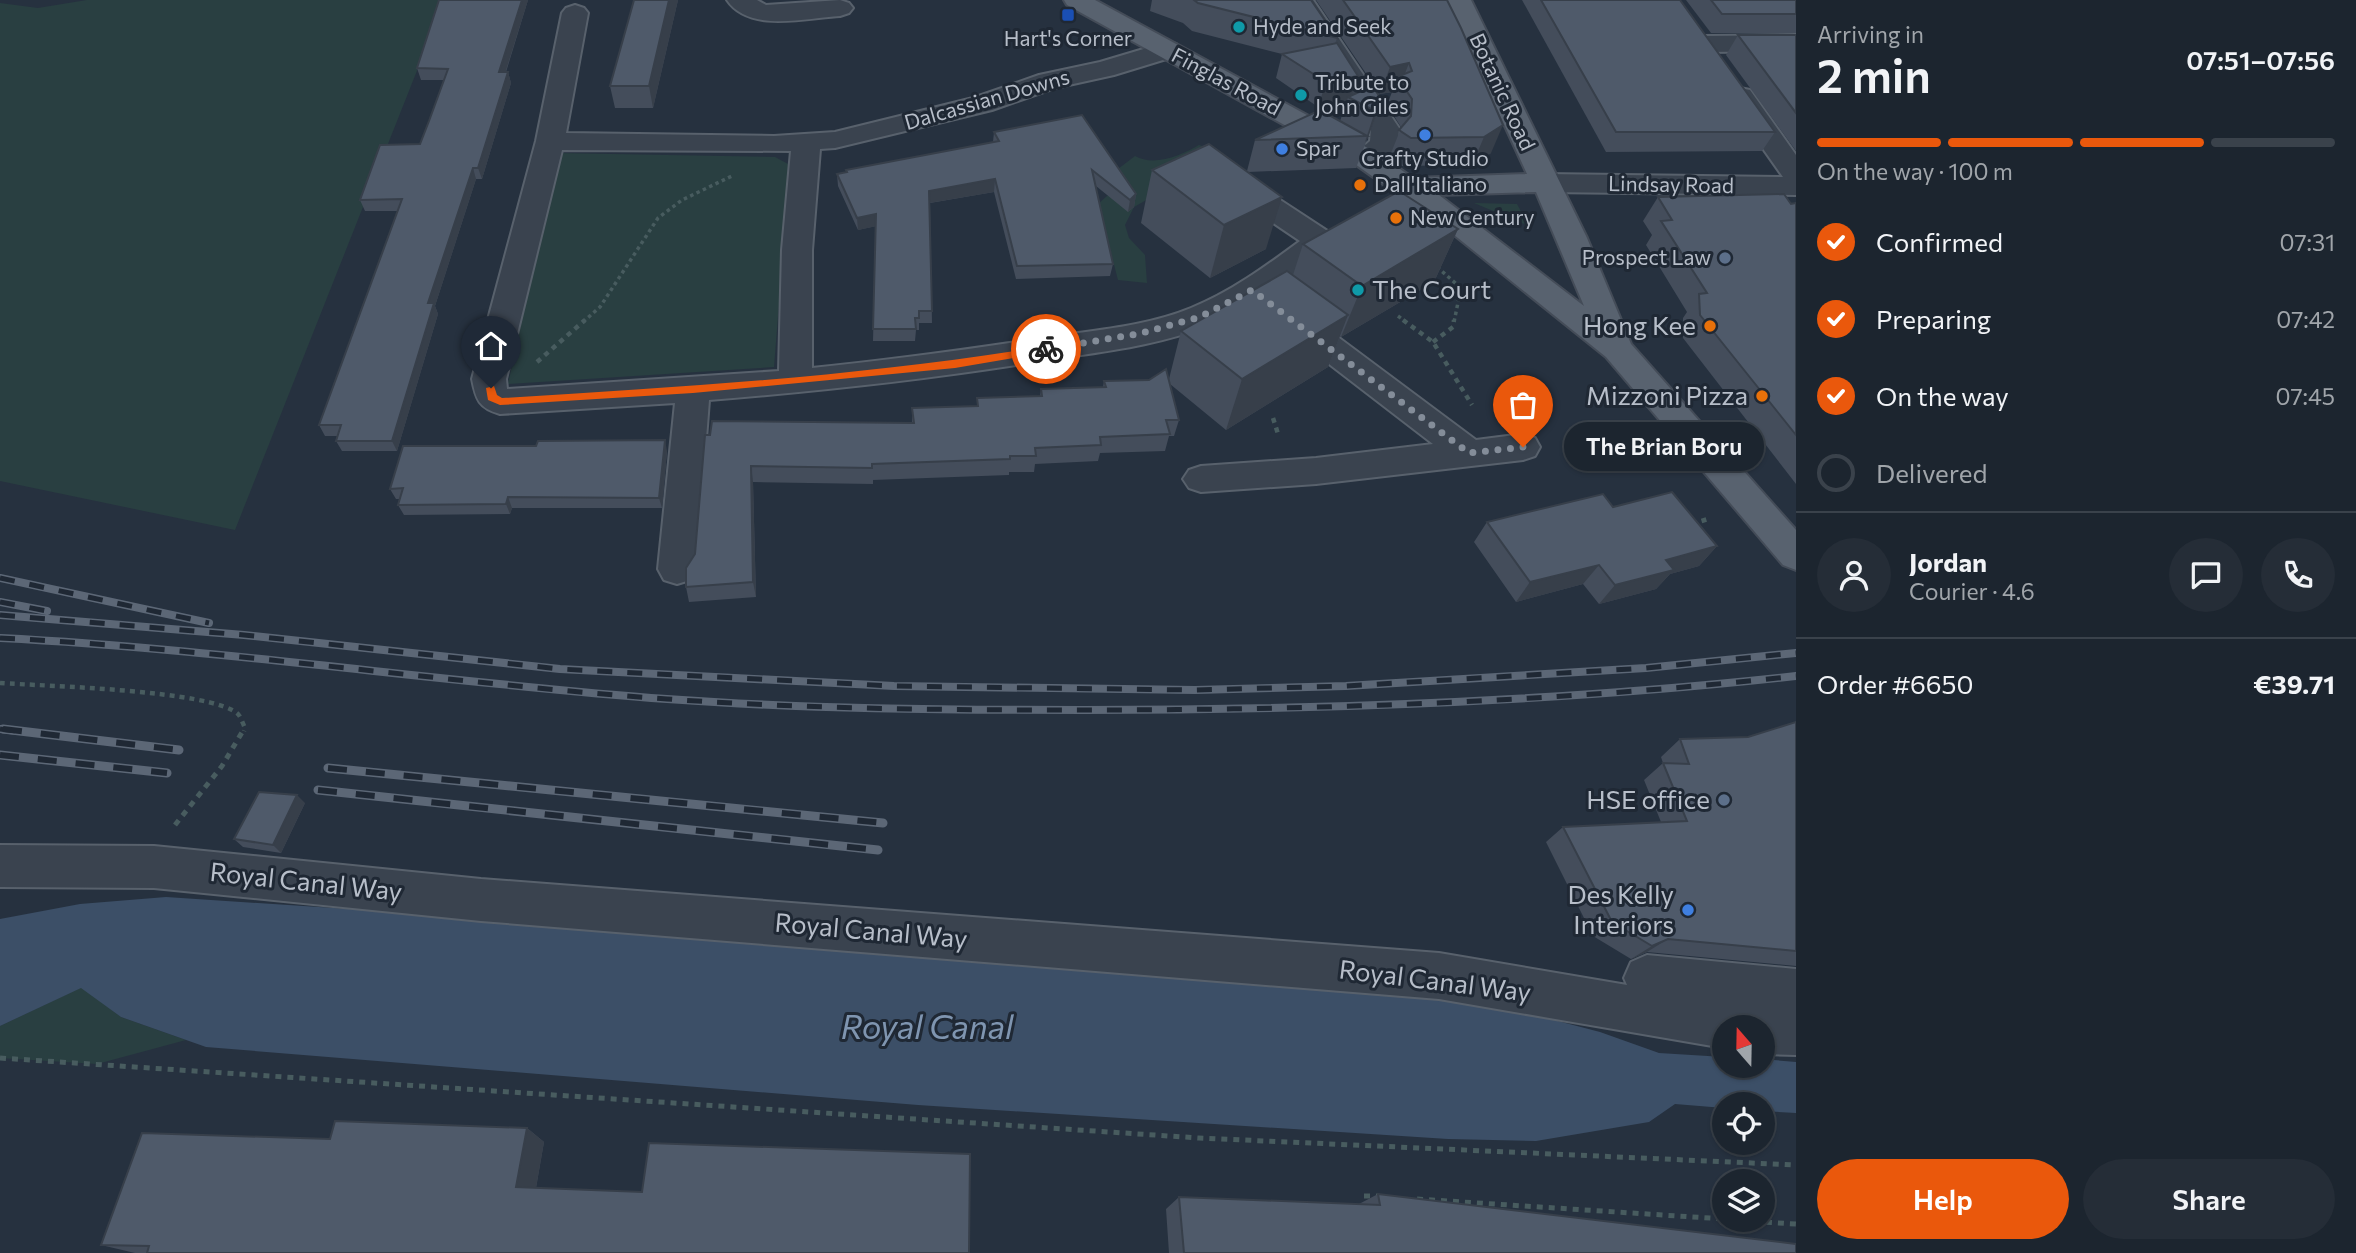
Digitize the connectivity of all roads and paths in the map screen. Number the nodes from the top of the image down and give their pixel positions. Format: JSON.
{"nodes":[{"id":1,"x":739,"y":0,"type":"edge"},
{"id":2,"x":1076,"y":0,"type":"edge"},
{"id":3,"x":1301,"y":0,"type":"edge"},
{"id":4,"x":1460,"y":0,"type":"edge"},
{"id":5,"x":839,"y":8,"type":"dead end"},
{"id":6,"x":575,"y":13,"type":"dead end"},
{"id":7,"x":1687,"y":22,"type":"edge"},
{"id":8,"x":1796,"y":43,"type":"edge"},
{"id":9,"x":1703,"y":44,"type":"junction"},
{"id":10,"x":1167,"y":50,"type":"junction"},
{"id":11,"x":550,"y":141,"type":"junction"},
{"id":12,"x":806,"y":143,"type":"junction"},
{"id":13,"x":1364,"y":158,"type":"junction"},
{"id":14,"x":736,"y":174,"type":"dead end"},
{"id":15,"x":1796,"y":174,"type":"edge"},
{"id":16,"x":1545,"y":183,"type":"junction"},
{"id":17,"x":1796,"y":186,"type":"edge"},
{"id":18,"x":1410,"y":187,"type":"junction"},
{"id":19,"x":1258,"y":199,"type":"edge"},
{"id":20,"x":1431,"y":261,"type":"edge"},
{"id":21,"x":1252,"y":290,"type":"junction"},
{"id":22,"x":1398,"y":316,"type":"edge"},
{"id":23,"x":1433,"y":341,"type":"junction"},
{"id":24,"x":1617,"y":349,"type":"junction"},
{"id":25,"x":795,"y":380,"type":"junction"},
{"id":26,"x":693,"y":390,"type":"junction"},
{"id":27,"x":492,"y":397,"type":"junction"},
{"id":28,"x":1496,"y":450,"type":"junction"},
{"id":29,"x":1201,"y":479,"type":"dead end"},
{"id":30,"x":1711,"y":518,"type":"dead end"},
{"id":31,"x":1684,"y":527,"type":"edge"},
{"id":32,"x":1796,"y":555,"type":"edge"},
{"id":33,"x":677,"y":569,"type":"dead end"},
{"id":34,"x":0,"y":683,"type":"edge"},
{"id":35,"x":0,"y":866,"type":"edge"},
{"id":36,"x":154,"y":867,"type":"junction"},
{"id":37,"x":1647,"y":978,"type":"dead end"},
{"id":38,"x":1796,"y":992,"type":"edge"},
{"id":39,"x":1712,"y":1023,"type":"edge"},
{"id":40,"x":1775,"y":1030,"type":"edge"},
{"id":41,"x":1796,"y":1031,"type":"edge"},
{"id":42,"x":0,"y":1058,"type":"edge"},
{"id":43,"x":1796,"y":1165,"type":"edge"},
{"id":44,"x":1364,"y":1196,"type":"dead end"},
{"id":45,"x":1392,"y":1198,"type":"edge"},
{"id":46,"x":1406,"y":1198,"type":"edge"},
{"id":47,"x":1712,"y":1218,"type":"edge"},
{"id":48,"x":1775,"y":1223,"type":"edge"},
{"id":49,"x":1796,"y":1224,"type":"edge"}],
"edges":[{"from":1,"to":5,"type":"street"},
{"from":2,"to":10,"type":"main road","name":"Finglas Road"},
{"from":3,"to":13,"type":"street"},
{"from":4,"to":16,"type":"main road","name":"Botanic Road"},
{"from":6,"to":11,"type":"street"},
{"from":7,"to":9,"type":"street"},
{"from":8,"to":9,"type":"street"},
{"from":9,"to":15,"type":"street"},
{"from":10,"to":12,"type":"street","name":"Dalcassian Downs"},
{"from":10,"to":13,"type":"main road","name":"Finglas Road"},
{"from":11,"to":12,"type":"street","name":"Dalcassian Downs"},
{"from":11,"to":27,"type":"street"},
{"from":12,"to":25,"type":"street"},
{"from":13,"to":18,"type":"main road","name":"Finglas Road"},
{"from":14,"to":27,"type":"path"},
{"from":16,"to":17,"type":"street","name":"Lindsay Road"},
{"from":16,"to":18,"type":"main road"},
{"from":16,"to":24,"type":"main road","name":"Botanic Road"},
{"from":18,"to":24,"type":"main road","name":"Finglas Road"},
{"from":19,"to":21,"type":"street"},
{"from":20,"to":23,"type":"path"},
{"from":21,"to":25,"type":"street"},
{"from":21,"to":28,"type":"street"},
{"from":22,"to":23,"type":"path"},
{"from":23,"to":28,"type":"path"},
{"from":24,"to":32,"type":"main road"},
{"from":25,"to":26,"type":"street"},
{"from":26,"to":27,"type":"street"},
{"from":26,"to":33,"type":"street"},
{"from":28,"to":29,"type":"street"},
{"from":30,"to":31,"type":"path"},
{"from":34,"to":36,"type":"path"},
{"from":35,"to":36,"type":"street","name":"Royal Canal Way"},
{"from":36,"to":39,"type":"street","name":"Royal Canal Way"},
{"from":37,"to":38,"type":"street"},
{"from":40,"to":41,"type":"street"},
{"from":42,"to":43,"type":"path"},
{"from":44,"to":45,"type":"path"},
{"from":46,"to":47,"type":"path"},
{"from":48,"to":49,"type":"path"}]}
